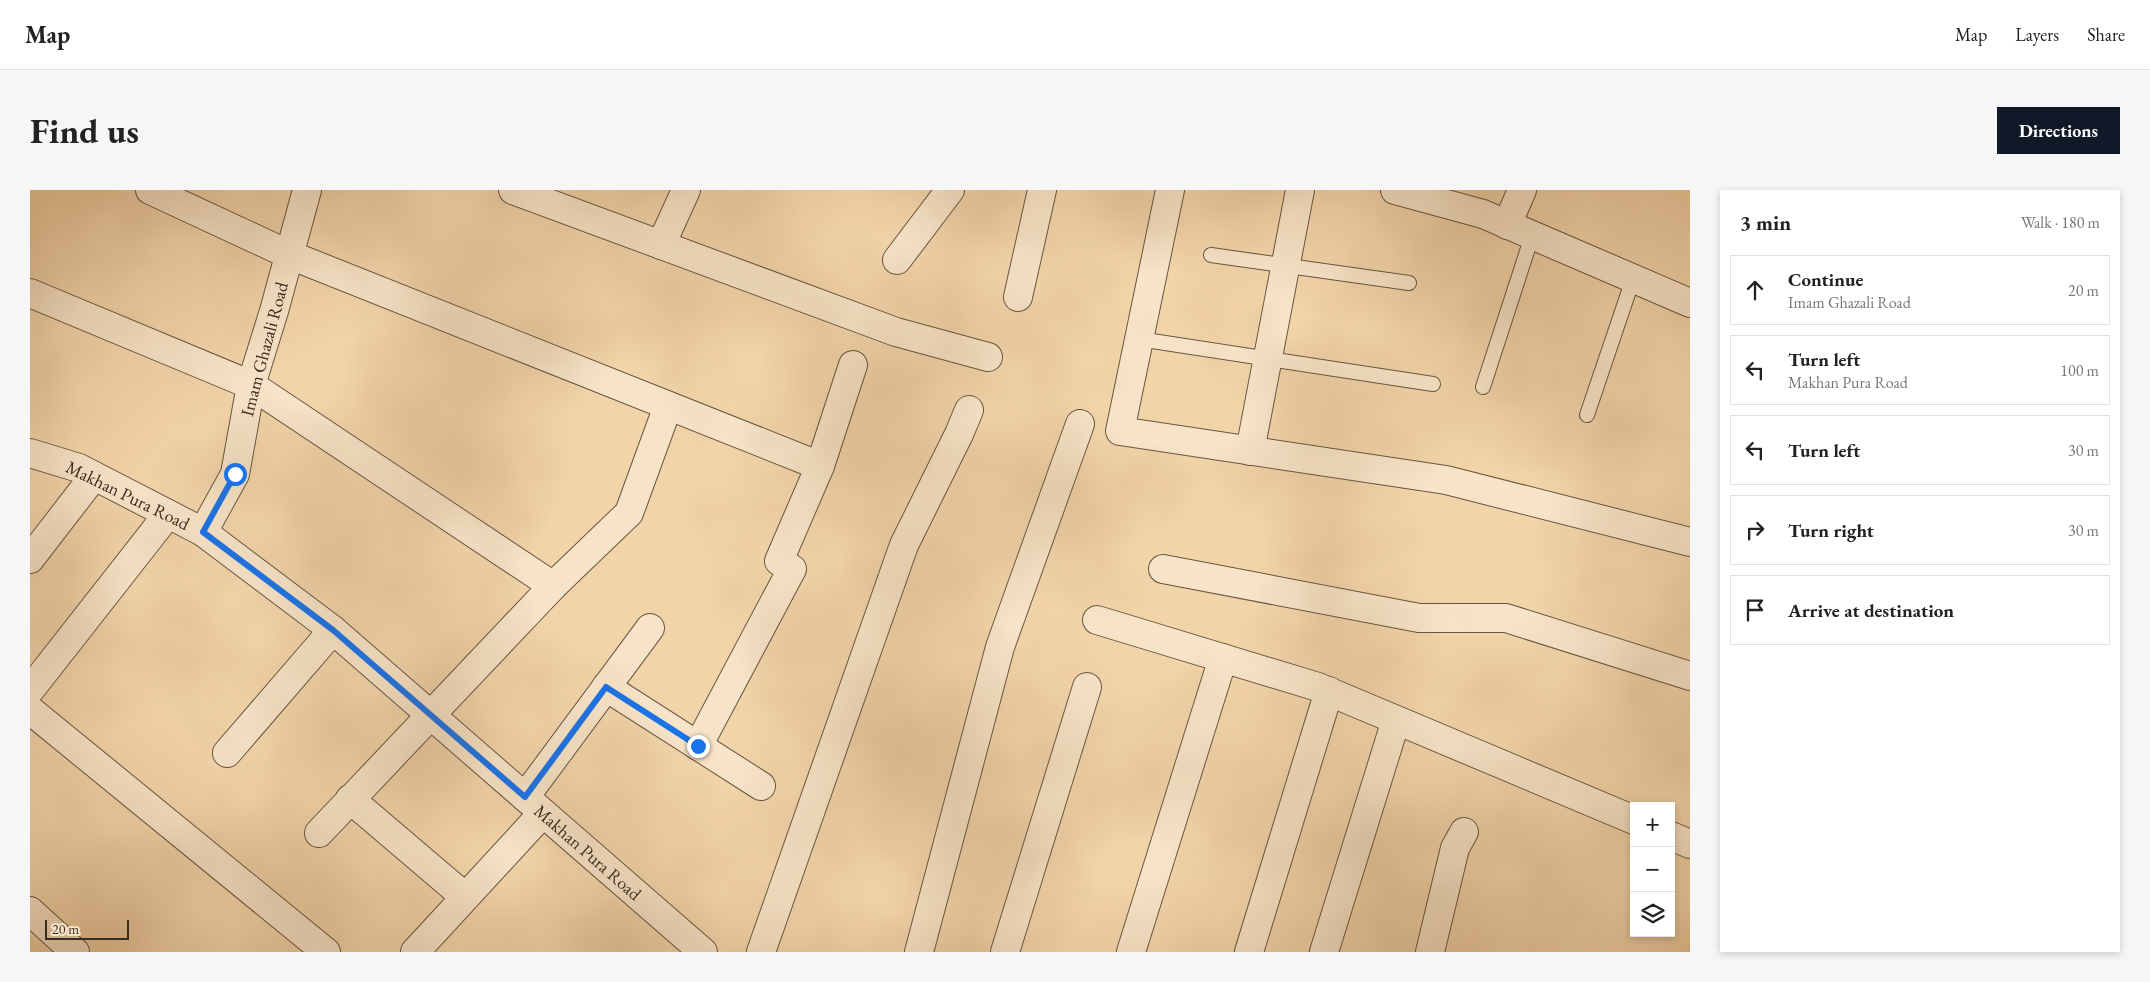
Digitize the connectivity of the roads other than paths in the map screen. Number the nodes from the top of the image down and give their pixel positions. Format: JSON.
{"nodes":[{"id":1,"x":150,"y":190,"type":"edge"},
{"id":2,"x":308,"y":190,"type":"edge"},
{"id":3,"x":513,"y":190,"type":"edge"},
{"id":4,"x":686,"y":190,"type":"edge"},
{"id":5,"x":950,"y":190,"type":"edge"},
{"id":6,"x":1042,"y":190,"type":"edge"},
{"id":7,"x":1170,"y":190,"type":"edge"},
{"id":8,"x":1300,"y":190,"type":"edge"},
{"id":9,"x":1395,"y":190,"type":"edge"},
{"id":10,"x":1522,"y":190,"type":"edge"},
{"id":11,"x":540,"y":195,"type":"edge"},
{"id":12,"x":1441,"y":196,"type":"edge"},
{"id":13,"x":1507,"y":225,"type":"junction"},
{"id":14,"x":1532,"y":236,"type":"junction"},
{"id":15,"x":661,"y":245,"type":"junction"},
{"id":16,"x":290,"y":255,"type":"junction"},
{"id":17,"x":1211,"y":255,"type":"dead end"},
{"id":18,"x":896,"y":260,"type":"dead end"},
{"id":19,"x":1285,"y":266,"type":"junction"},
{"id":20,"x":1633,"y":279,"type":"junction"},
{"id":21,"x":1409,"y":283,"type":"dead end"},
{"id":22,"x":30,"y":293,"type":"edge"},
{"id":23,"x":1018,"y":297,"type":"dead end"},
{"id":24,"x":1690,"y":303,"type":"edge"},
{"id":25,"x":1139,"y":339,"type":"junction"},
{"id":26,"x":988,"y":357,"type":"dead end"},
{"id":27,"x":1268,"y":359,"type":"junction"},
{"id":28,"x":852,"y":365,"type":"dead end"},
{"id":29,"x":1433,"y":384,"type":"dead end"},
{"id":30,"x":251,"y":385,"type":"junction"},
{"id":31,"x":1483,"y":387,"type":"dead end"},
{"id":32,"x":668,"y":406,"type":"junction"},
{"id":33,"x":969,"y":410,"type":"dead end"},
{"id":34,"x":1587,"y":415,"type":"dead end"},
{"id":35,"x":1080,"y":424,"type":"dead end"},
{"id":36,"x":1250,"y":451,"type":"junction"},
{"id":37,"x":30,"y":453,"type":"edge"},
{"id":38,"x":820,"y":466,"type":"junction"},
{"id":39,"x":94,"y":476,"type":"junction"},
{"id":40,"x":168,"y":514,"type":"junction"},
{"id":41,"x":203,"y":532,"type":"junction"},
{"id":42,"x":1690,"y":542,"type":"edge"},
{"id":43,"x":30,"y":559,"type":"edge"},
{"id":44,"x":1163,"y":569,"type":"dead end"},
{"id":45,"x":553,"y":586,"type":"junction"},
{"id":46,"x":1097,"y":620,"type":"dead end"},
{"id":47,"x":650,"y":628,"type":"dead end"},
{"id":48,"x":333,"y":630,"type":"junction"},
{"id":49,"x":1223,"y":658,"type":"junction"},
{"id":50,"x":1690,"y":676,"type":"edge"},
{"id":51,"x":606,"y":687,"type":"junction"},
{"id":52,"x":1087,"y":687,"type":"dead end"},
{"id":53,"x":30,"y":690,"type":"edge"},
{"id":54,"x":1329,"y":691,"type":"junction"},
{"id":55,"x":30,"y":710,"type":"edge"},
{"id":56,"x":430,"y":715,"type":"junction"},
{"id":57,"x":1396,"y":720,"type":"junction"},
{"id":58,"x":698,"y":746,"type":"junction"},
{"id":59,"x":227,"y":753,"type":"dead end"},
{"id":60,"x":761,"y":786,"type":"dead end"},
{"id":61,"x":350,"y":799,"type":"junction"},
{"id":62,"x":534,"y":805,"type":"junction"},
{"id":63,"x":1630,"y":818,"type":"edge"},
{"id":64,"x":1464,"y":832,"type":"dead end"},
{"id":65,"x":319,"y":833,"type":"dead end"},
{"id":66,"x":1675,"y":838,"type":"edge"},
{"id":67,"x":1690,"y":844,"type":"edge"},
{"id":68,"x":465,"y":897,"type":"junction"},
{"id":69,"x":30,"y":911,"type":"edge"},
{"id":70,"x":1421,"y":950,"type":"edge"},
{"id":71,"x":75,"y":952,"type":"edge"},
{"id":72,"x":326,"y":952,"type":"edge"},
{"id":73,"x":415,"y":952,"type":"edge"},
{"id":74,"x":703,"y":952,"type":"edge"},
{"id":75,"x":761,"y":952,"type":"edge"},
{"id":76,"x":919,"y":952,"type":"edge"},
{"id":77,"x":1004,"y":952,"type":"edge"},
{"id":78,"x":1131,"y":952,"type":"edge"},
{"id":79,"x":1248,"y":952,"type":"edge"},
{"id":80,"x":1324,"y":952,"type":"edge"}],
"edges":[{"from":1,"to":16,"type":"street"},
{"from":2,"to":16,"type":"street","name":"Imam Ghazali Road"},
{"from":3,"to":11,"type":"street"},
{"from":4,"to":15,"type":"street"},
{"from":5,"to":18,"type":"street"},
{"from":6,"to":23,"type":"street"},
{"from":7,"to":25,"type":"street"},
{"from":8,"to":19,"type":"street"},
{"from":9,"to":12,"type":"street"},
{"from":10,"to":13,"type":"street"},
{"from":11,"to":15,"type":"street"},
{"from":12,"to":13,"type":"street"},
{"from":13,"to":14,"type":"street"},
{"from":14,"to":20,"type":"street"},
{"from":14,"to":31,"type":"lane"},
{"from":15,"to":26,"type":"street"},
{"from":16,"to":30,"type":"street","name":"Imam Ghazali Road"},
{"from":16,"to":32,"type":"street"},
{"from":17,"to":19,"type":"lane"},
{"from":19,"to":21,"type":"lane"},
{"from":19,"to":27,"type":"street"},
{"from":20,"to":24,"type":"street"},
{"from":20,"to":34,"type":"lane"},
{"from":22,"to":30,"type":"street"},
{"from":25,"to":27,"type":"lane"},
{"from":25,"to":36,"type":"street"},
{"from":27,"to":29,"type":"lane"},
{"from":27,"to":36,"type":"street"},
{"from":28,"to":38,"type":"street"},
{"from":30,"to":41,"type":"street","name":"Imam Ghazali Road"},
{"from":30,"to":45,"type":"street"},
{"from":32,"to":38,"type":"street"},
{"from":32,"to":45,"type":"street"},
{"from":33,"to":75,"type":"street"},
{"from":35,"to":76,"type":"street"},
{"from":36,"to":42,"type":"street"},
{"from":37,"to":39,"type":"street","name":"Makhan Pura Road"},
{"from":38,"to":58,"type":"street"},
{"from":39,"to":40,"type":"street","name":"Makhan Pura Road"},
{"from":39,"to":43,"type":"street"},
{"from":40,"to":41,"type":"street","name":"Makhan Pura Road"},
{"from":40,"to":53,"type":"street"},
{"from":41,"to":48,"type":"street","name":"Makhan Pura Road"},
{"from":44,"to":50,"type":"street"},
{"from":45,"to":56,"type":"street"},
{"from":46,"to":49,"type":"street"},
{"from":47,"to":51,"type":"street"},
{"from":48,"to":56,"type":"street","name":"Makhan Pura Road"},
{"from":48,"to":59,"type":"street"},
{"from":49,"to":54,"type":"street"},
{"from":49,"to":78,"type":"street"},
{"from":51,"to":58,"type":"street"},
{"from":51,"to":62,"type":"street"},
{"from":52,"to":77,"type":"street"},
{"from":54,"to":57,"type":"street"},
{"from":54,"to":79,"type":"street"},
{"from":55,"to":72,"type":"street"},
{"from":56,"to":61,"type":"street"},
{"from":56,"to":62,"type":"street","name":"Makhan Pura Road"},
{"from":57,"to":63,"type":"street"},
{"from":57,"to":80,"type":"street"},
{"from":58,"to":60,"type":"street"},
{"from":61,"to":65,"type":"street"},
{"from":61,"to":68,"type":"street"},
{"from":62,"to":68,"type":"street"},
{"from":62,"to":74,"type":"street","name":"Makhan Pura Road"},
{"from":64,"to":70,"type":"street"},
{"from":66,"to":67,"type":"street"},
{"from":68,"to":73,"type":"street"},
{"from":69,"to":71,"type":"street"}]}
